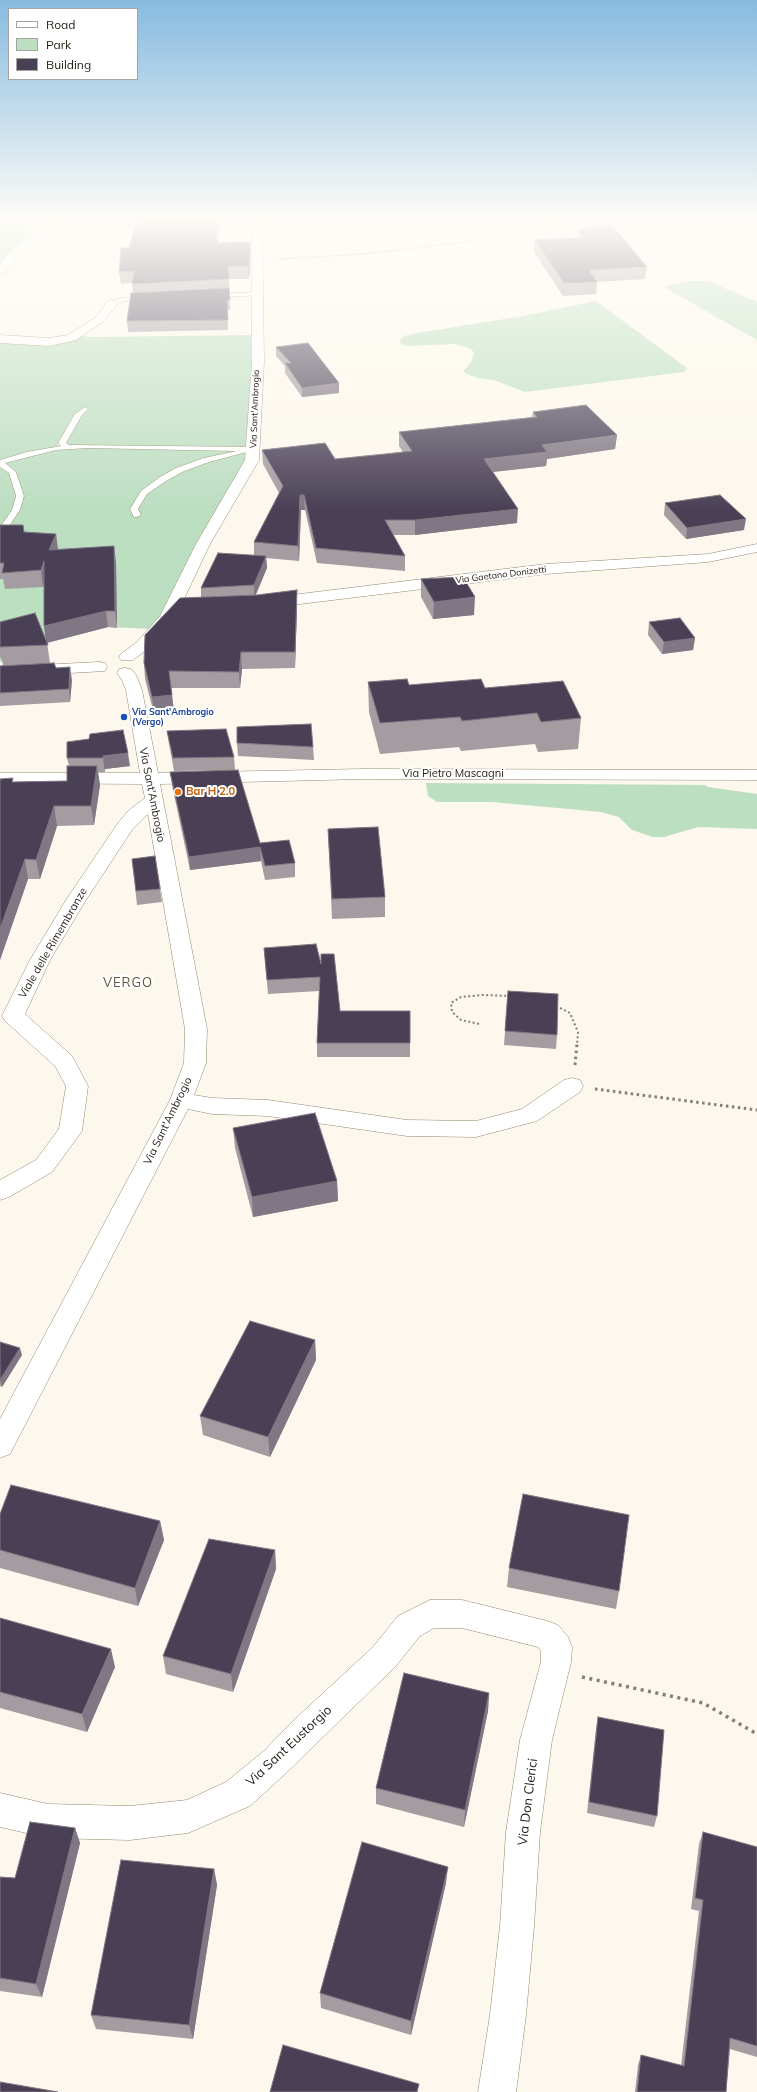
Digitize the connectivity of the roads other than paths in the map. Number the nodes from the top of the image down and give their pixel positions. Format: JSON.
{"nodes":[{"id":1,"x":102,"y":316,"type":"edge"},
{"id":2,"x":257,"y":316,"type":"edge"},
{"id":3,"x":0,"y":339,"type":"edge"},
{"id":4,"x":85,"y":409,"type":"dead end"},
{"id":5,"x":67,"y":447,"type":"junction"},
{"id":6,"x":254,"y":449,"type":"junction"},
{"id":7,"x":0,"y":463,"type":"edge"},
{"id":8,"x":137,"y":516,"type":"dead end"},
{"id":9,"x":0,"y":533,"type":"edge"},
{"id":10,"x":757,"y":548,"type":"edge"},
{"id":11,"x":250,"y":604,"type":"edge"},
{"id":12,"x":172,"y":608,"type":"junction"},
{"id":13,"x":188,"y":608,"type":"edge"},
{"id":14,"x":126,"y":665,"type":"junction"},
{"id":15,"x":0,"y":672,"type":"edge"},
{"id":16,"x":757,"y":775,"type":"edge"},
{"id":17,"x":0,"y":778,"type":"edge"},
{"id":18,"x":152,"y":790,"type":"junction"},
{"id":19,"x":6,"y":1016,"type":"edge"},
{"id":20,"x":572,"y":1086,"type":"road end"},
{"id":21,"x":181,"y":1100,"type":"junction"},
{"id":22,"x":0,"y":1191,"type":"edge"},
{"id":23,"x":0,"y":1446,"type":"edge"},
{"id":24,"x":430,"y":1614,"type":"joint"},
{"id":25,"x":0,"y":1810,"type":"edge"},
{"id":26,"x":497,"y":2092,"type":"edge"}],
"edges":[{"from":1,"to":3,"type":"street"},
{"from":2,"to":6,"type":"street","name":"Via Sant'Ambrogio"},
{"from":4,"to":5,"type":"lane"},
{"from":5,"to":6,"type":"lane"},
{"from":5,"to":7,"type":"lane"},
{"from":6,"to":8,"type":"lane"},
{"from":6,"to":12,"type":"street","name":"Via Sant'Ambrogio"},
{"from":7,"to":9,"type":"lane"},
{"from":10,"to":11,"type":"street","name":"Via Gaetano Donizetti"},
{"from":12,"to":13,"type":"street"},
{"from":12,"to":14,"type":"street","name":"Via Sant'Ambrogio"},
{"from":14,"to":15,"type":"street"},
{"from":14,"to":18,"type":"street","name":"Via Sant'Ambrogio"},
{"from":16,"to":18,"type":"street","name":"Via Pietro Mascagni"},
{"from":17,"to":18,"type":"street","name":"Via Pietro Mascagni"},
{"from":18,"to":19,"type":"street","name":"Viale delle Rimembranze"},
{"from":18,"to":21,"type":"street","name":"Via Sant'Ambrogio"},
{"from":19,"to":22,"type":"street","name":"Viale delle Rimembranze"},
{"from":20,"to":21,"type":"street"},
{"from":21,"to":23,"type":"street","name":"Via Sant'Ambrogio"},
{"from":24,"to":25,"type":"street","name":"Via Sant Eustorgio"},
{"from":24,"to":26,"type":"street","name":"Via Don Clerici"}]}
